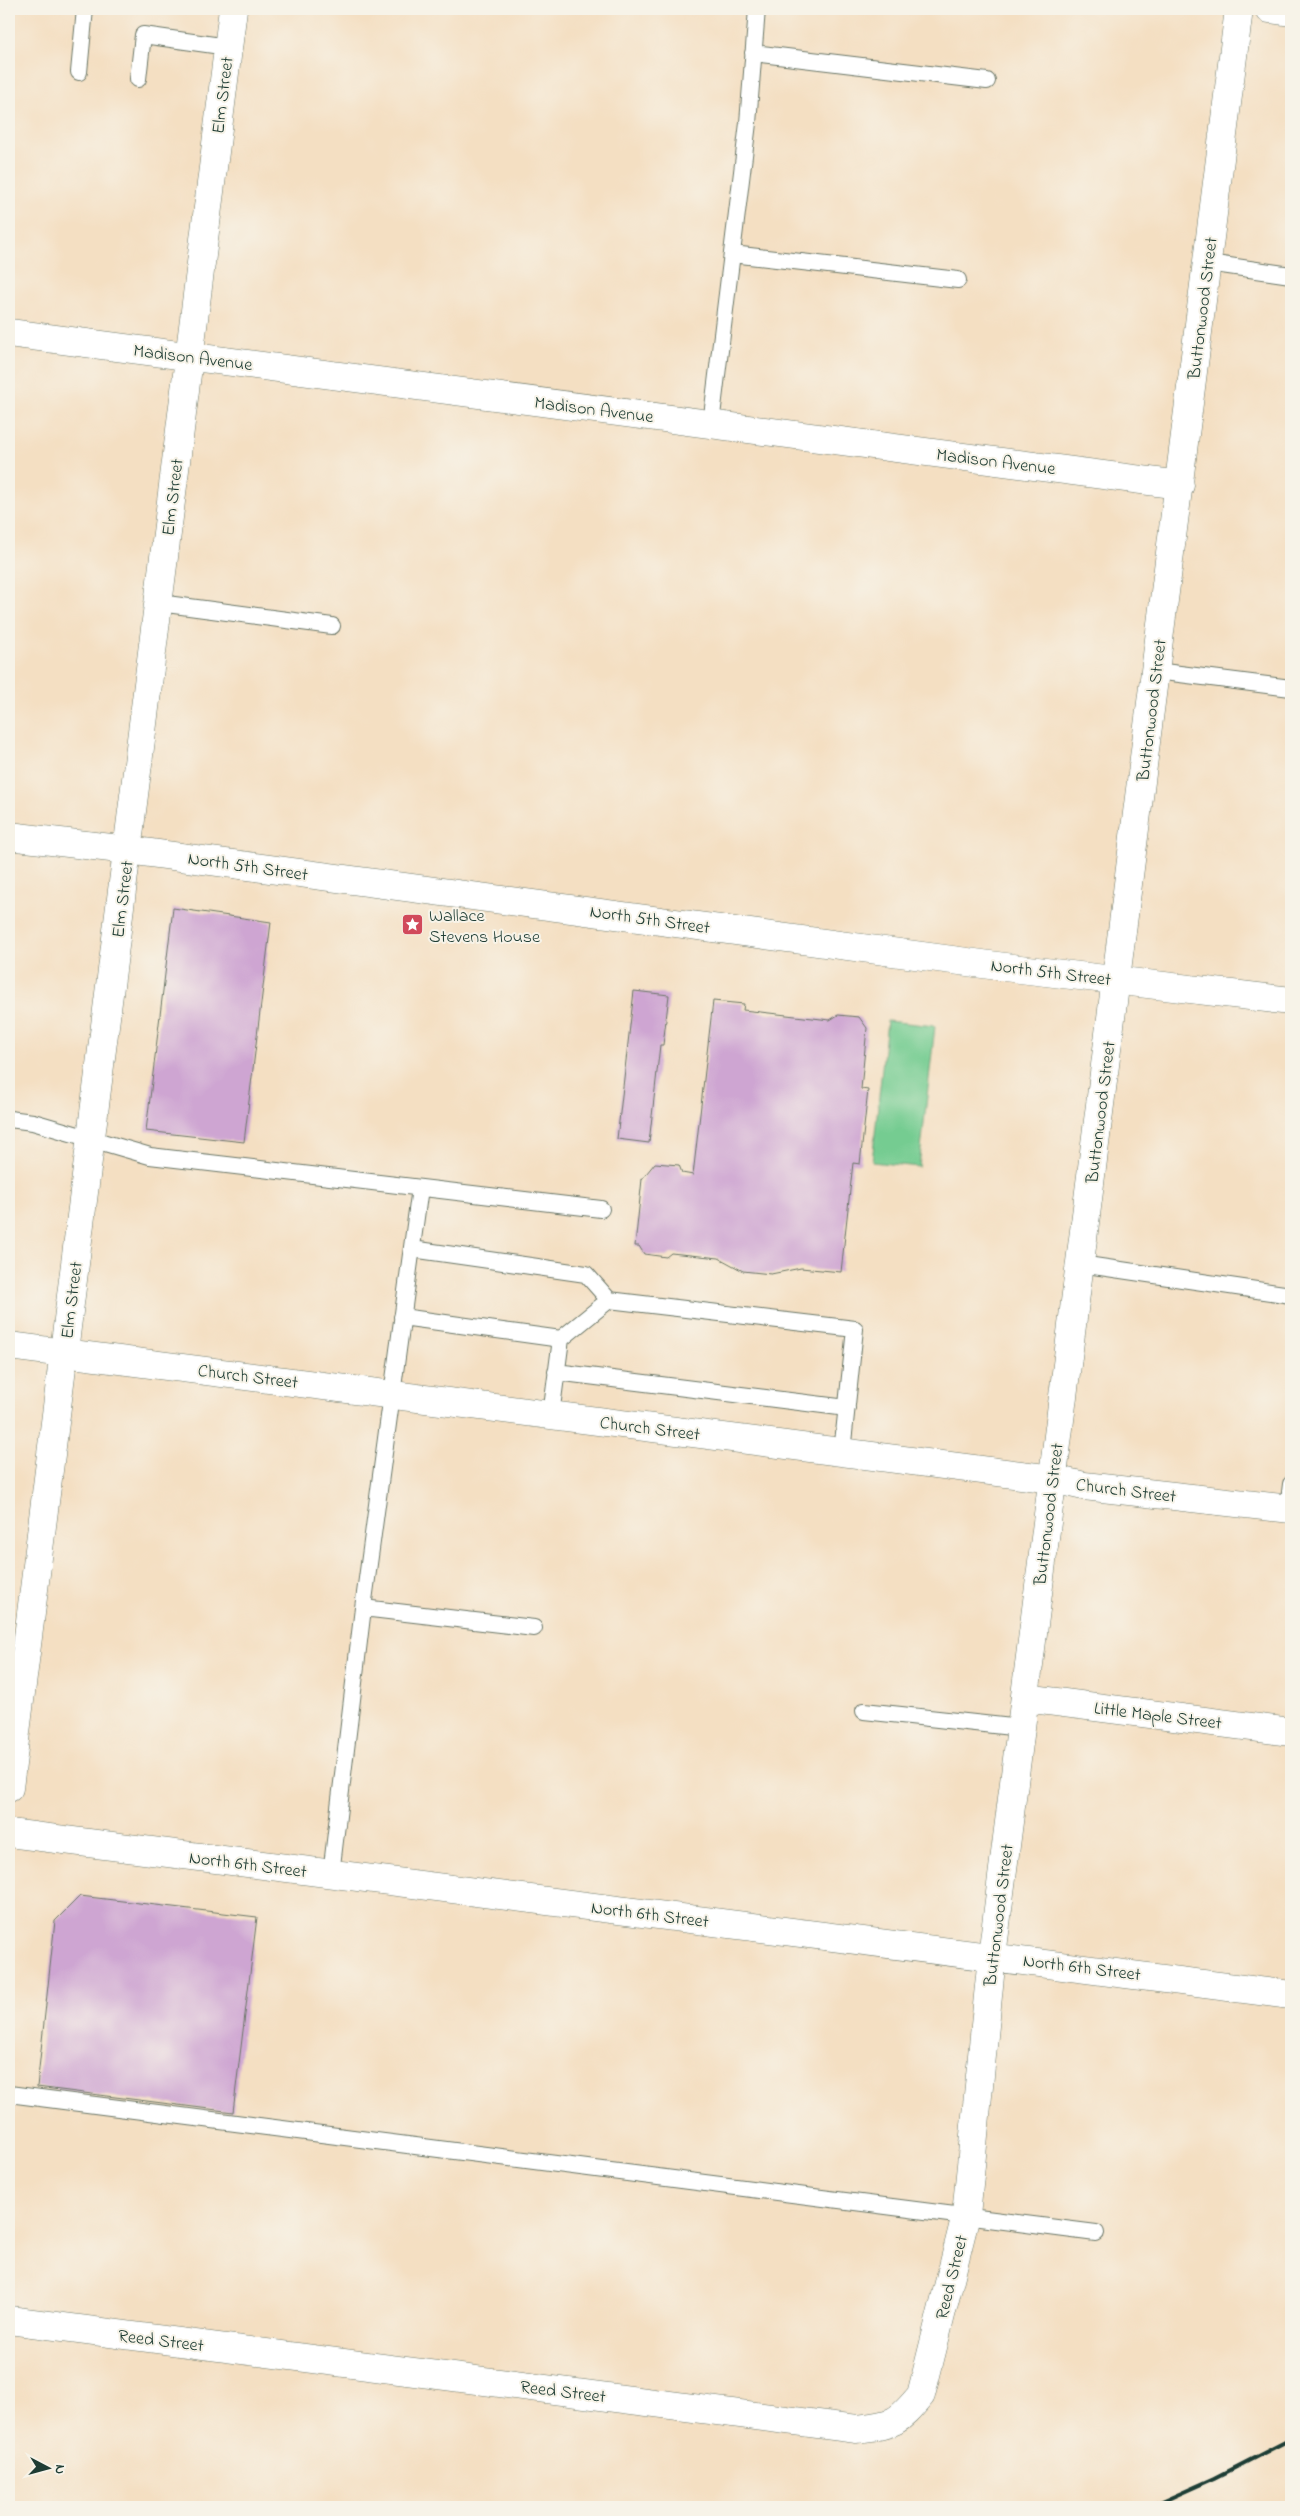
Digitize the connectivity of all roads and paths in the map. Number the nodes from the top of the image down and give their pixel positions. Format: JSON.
{"nodes":[{"id":1,"x":85,"y":9,"type":"edge"},
{"id":2,"x":233,"y":9,"type":"edge"},
{"id":3,"x":757,"y":9,"type":"edge"},
{"id":4,"x":1239,"y":9,"type":"edge"},
{"id":5,"x":1269,"y":9,"type":"edge"},
{"id":6,"x":1291,"y":12,"type":"edge"},
{"id":7,"x":228,"y":47,"type":"junction"},
{"id":8,"x":754,"y":53,"type":"junction"},
{"id":9,"x":79,"y":72,"type":"dead end"},
{"id":10,"x":138,"y":80,"type":"dead end"},
{"id":11,"x":986,"y":81,"type":"dead end"},
{"id":12,"x":732,"y":254,"type":"junction"},
{"id":13,"x":1208,"y":263,"type":"junction"},
{"id":14,"x":1291,"y":275,"type":"edge"},
{"id":15,"x":958,"y":280,"type":"dead end"},
{"id":16,"x":9,"y":333,"type":"edge"},
{"id":17,"x":189,"y":356,"type":"junction"},
{"id":18,"x":711,"y":424,"type":"junction"},
{"id":19,"x":1180,"y":484,"type":"junction"},
{"id":20,"x":159,"y":602,"type":"junction"},
{"id":21,"x":332,"y":626,"type":"dead end"},
{"id":22,"x":1156,"y":671,"type":"junction"},
{"id":23,"x":1291,"y":688,"type":"edge"},
{"id":24,"x":9,"y":836,"type":"edge"},
{"id":25,"x":128,"y":850,"type":"junction"},
{"id":26,"x":1117,"y":980,"type":"junction"},
{"id":27,"x":1291,"y":1001,"type":"edge"},
{"id":28,"x":9,"y":1119,"type":"edge"},
{"id":29,"x":92,"y":1139,"type":"junction"},
{"id":30,"x":420,"y":1188,"type":"junction"},
{"id":31,"x":601,"y":1209,"type":"dead end"},
{"id":32,"x":412,"y":1249,"type":"junction"},
{"id":33,"x":1080,"y":1264,"type":"junction"},
{"id":34,"x":1291,"y":1295,"type":"edge"},
{"id":35,"x":609,"y":1300,"type":"junction"},
{"id":36,"x":402,"y":1317,"type":"junction"},
{"id":37,"x":561,"y":1339,"type":"junction"},
{"id":38,"x":9,"y":1346,"type":"edge"},
{"id":39,"x":65,"y":1353,"type":"junction"},
{"id":40,"x":556,"y":1372,"type":"junction"},
{"id":41,"x":391,"y":1395,"type":"junction"},
{"id":42,"x":847,"y":1408,"type":"junction"},
{"id":43,"x":551,"y":1415,"type":"junction"},
{"id":44,"x":842,"y":1452,"type":"junction"},
{"id":45,"x":1053,"y":1479,"type":"junction"},
{"id":46,"x":1290,"y":1501,"type":"edge"},
{"id":47,"x":363,"y":1608,"type":"junction"},
{"id":48,"x":534,"y":1628,"type":"dead end"},
{"id":49,"x":1025,"y":1698,"type":"junction"},
{"id":50,"x":864,"y":1711,"type":"dead end"},
{"id":51,"x":1021,"y":1728,"type":"junction"},
{"id":52,"x":1291,"y":1732,"type":"edge"},
{"id":53,"x":9,"y":1788,"type":"edge"},
{"id":54,"x":9,"y":1833,"type":"edge"},
{"id":55,"x":330,"y":1874,"type":"junction"},
{"id":56,"x":992,"y":1956,"type":"junction"},
{"id":57,"x":1291,"y":1995,"type":"edge"},
{"id":58,"x":9,"y":2094,"type":"edge"},
{"id":59,"x":966,"y":2216,"type":"junction"},
{"id":60,"x":1096,"y":2233,"type":"dead end"},
{"id":61,"x":9,"y":2320,"type":"edge"}],
"edges":[{"from":1,"to":9,"type":"lane"},
{"from":2,"to":7,"type":"street","name":"Elm Street"},
{"from":3,"to":8,"type":"lane"},
{"from":4,"to":13,"type":"street","name":"Buttonwood Street"},
{"from":5,"to":6,"type":"street"},
{"from":7,"to":10,"type":"lane"},
{"from":7,"to":17,"type":"street","name":"Elm Street"},
{"from":8,"to":11,"type":"lane"},
{"from":8,"to":12,"type":"lane"},
{"from":12,"to":15,"type":"lane"},
{"from":12,"to":18,"type":"lane"},
{"from":13,"to":14,"type":"lane"},
{"from":13,"to":19,"type":"street","name":"Buttonwood Street"},
{"from":16,"to":17,"type":"street","name":"Madison Avenue"},
{"from":17,"to":18,"type":"street","name":"Madison Avenue"},
{"from":17,"to":20,"type":"street","name":"Elm Street"},
{"from":18,"to":19,"type":"street","name":"Madison Avenue"},
{"from":19,"to":22,"type":"street","name":"Buttonwood Street"},
{"from":20,"to":21,"type":"lane"},
{"from":20,"to":25,"type":"street","name":"Elm Street"},
{"from":22,"to":23,"type":"lane"},
{"from":22,"to":26,"type":"street","name":"Buttonwood Street"},
{"from":24,"to":25,"type":"street","name":"North 5th Street"},
{"from":25,"to":26,"type":"street","name":"North 5th Street"},
{"from":25,"to":29,"type":"street","name":"Elm Street"},
{"from":26,"to":27,"type":"street","name":"North 5th Street"},
{"from":26,"to":33,"type":"street","name":"Buttonwood Street"},
{"from":28,"to":29,"type":"lane"},
{"from":29,"to":30,"type":"lane"},
{"from":29,"to":39,"type":"street","name":"Elm Street"},
{"from":30,"to":31,"type":"lane"},
{"from":30,"to":32,"type":"lane"},
{"from":32,"to":35,"type":"lane"},
{"from":32,"to":36,"type":"lane"},
{"from":33,"to":34,"type":"lane"},
{"from":33,"to":45,"type":"street","name":"Buttonwood Street"},
{"from":35,"to":37,"type":"lane"},
{"from":35,"to":42,"type":"lane"},
{"from":36,"to":37,"type":"lane"},
{"from":36,"to":41,"type":"lane"},
{"from":37,"to":40,"type":"lane"},
{"from":38,"to":39,"type":"street","name":"Church Street"},
{"from":39,"to":41,"type":"street","name":"Church Street"},
{"from":39,"to":53,"type":"street","name":"Elm Street"},
{"from":40,"to":42,"type":"lane"},
{"from":40,"to":43,"type":"lane"},
{"from":41,"to":43,"type":"street","name":"Church Street"},
{"from":41,"to":47,"type":"lane"},
{"from":42,"to":44,"type":"lane"},
{"from":43,"to":44,"type":"street","name":"Church Street"},
{"from":44,"to":45,"type":"street","name":"Church Street"},
{"from":45,"to":46,"type":"street","name":"Church Street"},
{"from":45,"to":49,"type":"street","name":"Buttonwood Street"},
{"from":47,"to":48,"type":"lane"},
{"from":47,"to":55,"type":"lane"},
{"from":49,"to":51,"type":"street","name":"Buttonwood Street"},
{"from":49,"to":52,"type":"street","name":"Little Maple Street"},
{"from":50,"to":51,"type":"lane"},
{"from":51,"to":56,"type":"street","name":"Buttonwood Street"},
{"from":54,"to":55,"type":"street","name":"North 6th Street"},
{"from":55,"to":56,"type":"street","name":"North 6th Street"},
{"from":56,"to":57,"type":"street","name":"North 6th Street"},
{"from":56,"to":59,"type":"street","name":"Buttonwood Street"},
{"from":58,"to":59,"type":"lane"},
{"from":59,"to":60,"type":"lane"},
{"from":59,"to":61,"type":"street","name":"Reed Street"}]}
